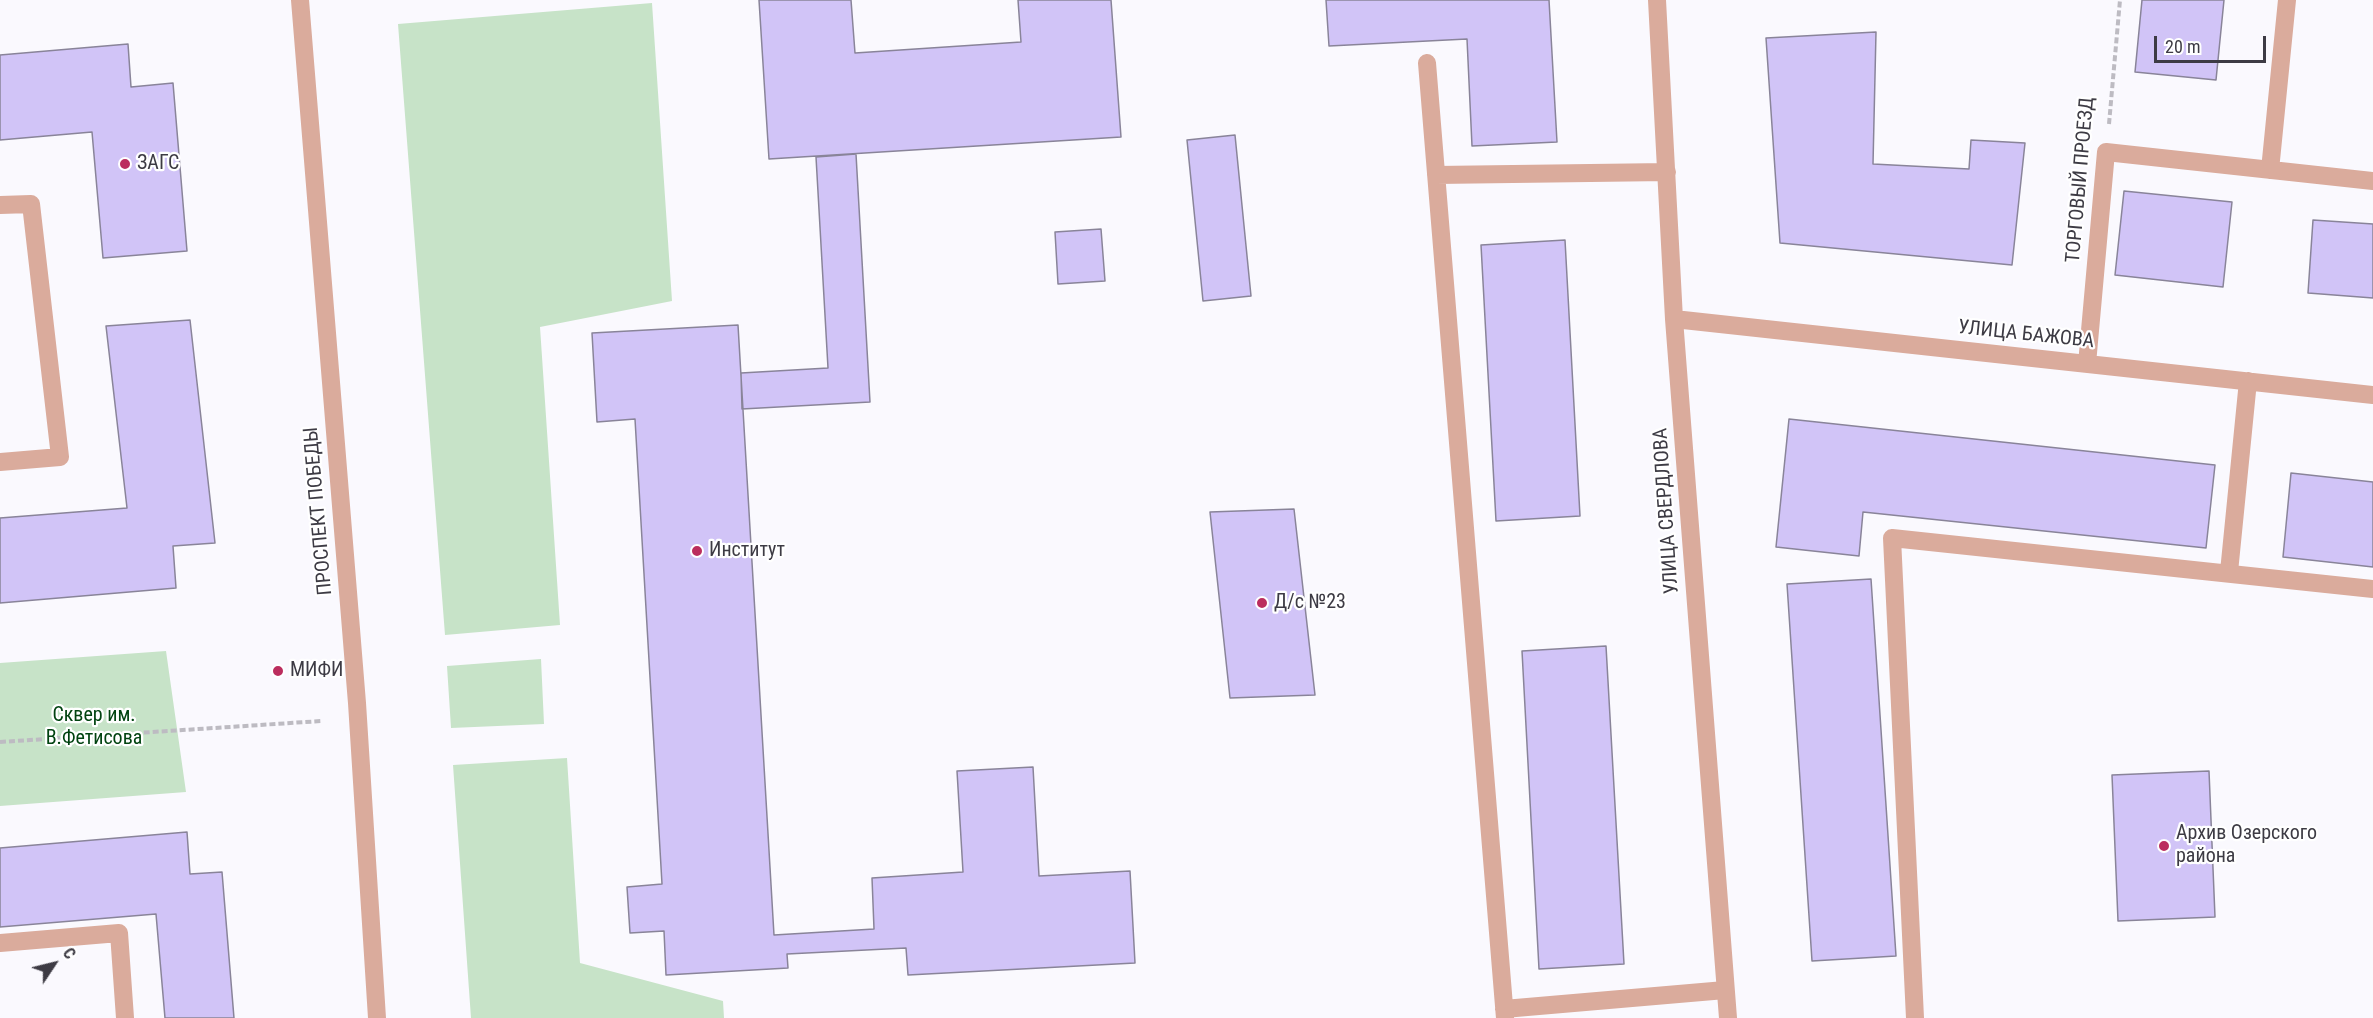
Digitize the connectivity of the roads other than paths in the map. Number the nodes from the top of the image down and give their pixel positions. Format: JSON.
{"nodes":[{"id":1,"x":300,"y":0,"type":"edge"},
{"id":2,"x":1657,"y":0,"type":"edge"},
{"id":3,"x":2287,"y":0,"type":"edge"},
{"id":4,"x":1427,"y":63,"type":"dead end"},
{"id":5,"x":2270,"y":170,"type":"junction"},
{"id":6,"x":1667,"y":172,"type":"junction"},
{"id":7,"x":1436,"y":176,"type":"junction"},
{"id":8,"x":2373,"y":182,"type":"edge"},
{"id":9,"x":0,"y":205,"type":"edge"},
{"id":10,"x":1674,"y":319,"type":"junction"},
{"id":11,"x":2087,"y":364,"type":"junction"},
{"id":12,"x":2248,"y":381,"type":"junction"},
{"id":13,"x":2373,"y":395,"type":"edge"},
{"id":14,"x":0,"y":462,"type":"edge"},
{"id":15,"x":2229,"y":572,"type":"junction"},
{"id":16,"x":2373,"y":589,"type":"edge"},
{"id":17,"x":0,"y":943,"type":"edge"},
{"id":18,"x":1725,"y":990,"type":"junction"},
{"id":19,"x":1505,"y":1014,"type":"edge"},
{"id":20,"x":125,"y":1018,"type":"edge"},
{"id":21,"x":377,"y":1018,"type":"edge"},
{"id":22,"x":1728,"y":1018,"type":"edge"},
{"id":23,"x":1915,"y":1018,"type":"edge"}],
"edges":[{"from":1,"to":21,"type":"street","name":"ПРОСПЕКТ ПОБЕДЫ"},
{"from":2,"to":6,"type":"street","name":"УЛИЦА СВЕРДЛОВА"},
{"from":3,"to":5,"type":"street"},
{"from":4,"to":7,"type":"street"},
{"from":5,"to":8,"type":"street"},
{"from":5,"to":11,"type":"street","name":"ТОРГОВЫЙ ПРОЕЗД"},
{"from":6,"to":7,"type":"street"},
{"from":6,"to":10,"type":"street","name":"УЛИЦА СВЕРДЛОВА"},
{"from":7,"to":19,"type":"street"},
{"from":9,"to":14,"type":"street"},
{"from":10,"to":11,"type":"street","name":"УЛИЦА БАЖОВА"},
{"from":10,"to":18,"type":"street","name":"УЛИЦА СВЕРДЛОВА"},
{"from":11,"to":12,"type":"street","name":"УЛИЦА БАЖОВА"},
{"from":12,"to":13,"type":"street","name":"УЛИЦА БАЖОВА"},
{"from":12,"to":15,"type":"street"},
{"from":15,"to":16,"type":"street"},
{"from":15,"to":23,"type":"street"},
{"from":17,"to":20,"type":"street"},
{"from":18,"to":19,"type":"street"},
{"from":18,"to":22,"type":"street","name":"УЛИЦА СВЕРДЛОВА"}]}
